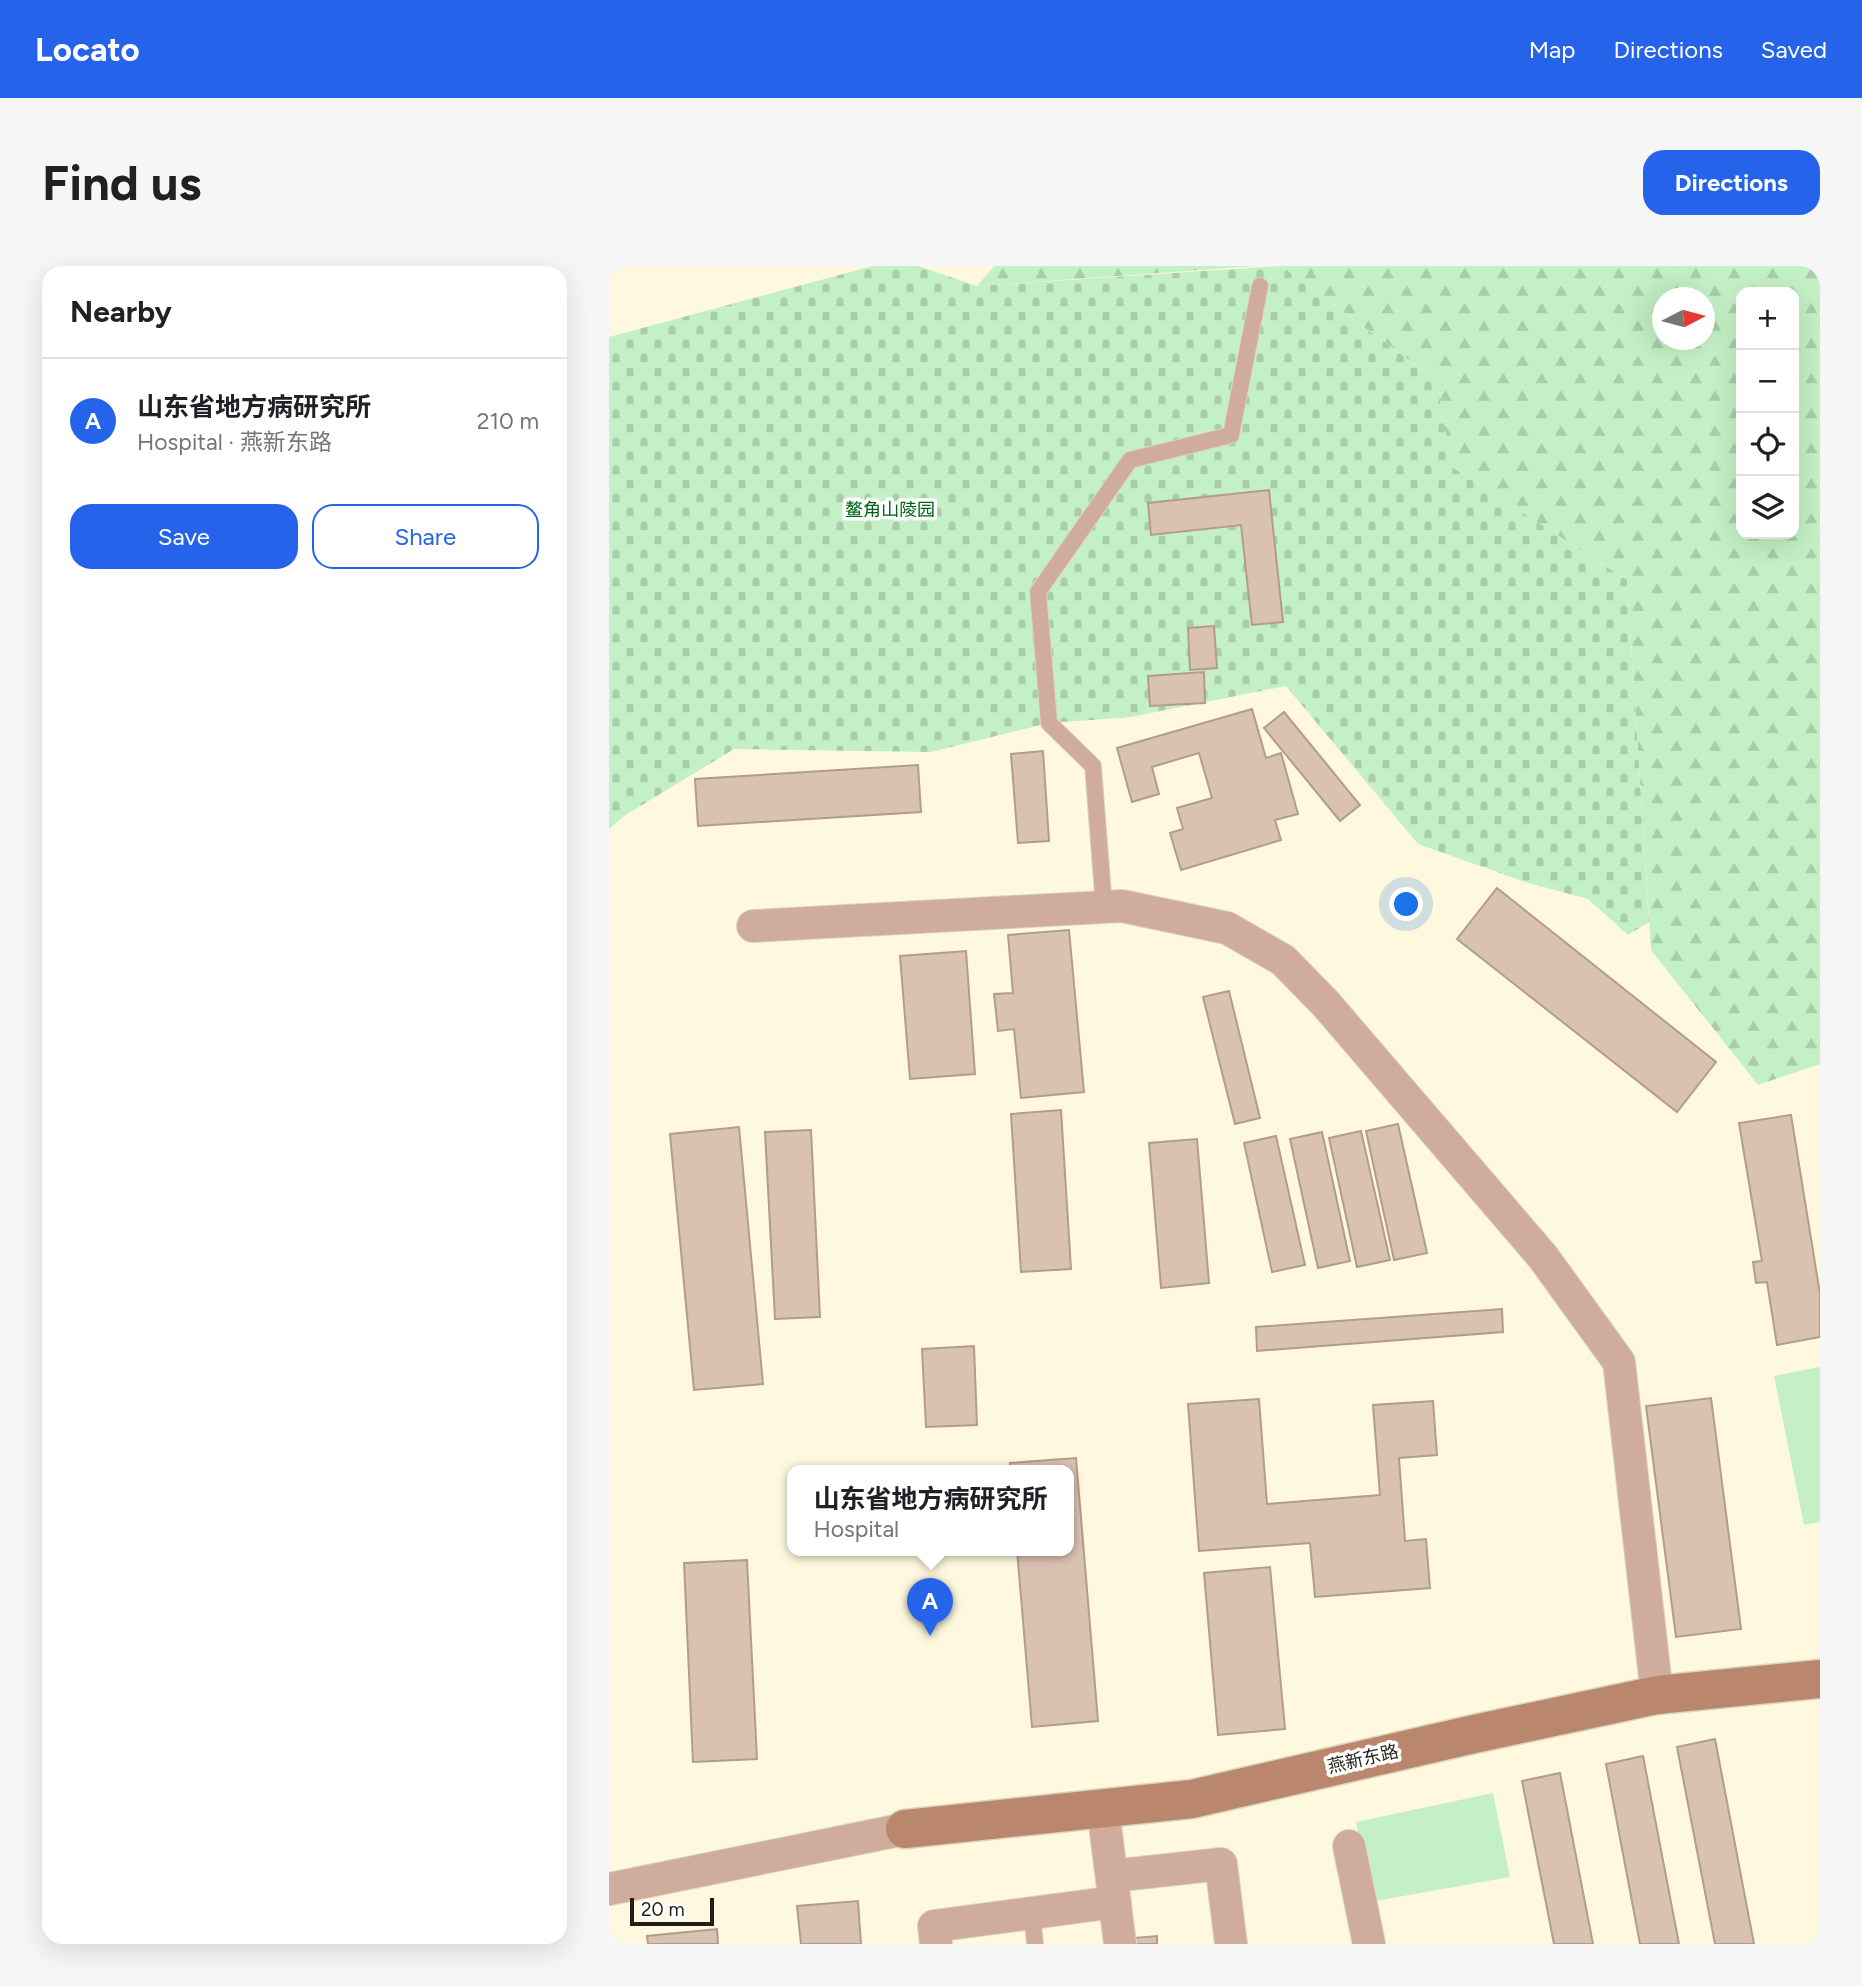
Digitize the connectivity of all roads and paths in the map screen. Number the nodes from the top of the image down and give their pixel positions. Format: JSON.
{"nodes":[{"id":1,"x":1260,"y":286,"type":"dead end"},
{"id":2,"x":1104,"y":907,"type":"junction"},
{"id":3,"x":753,"y":926,"type":"dead end"},
{"id":4,"x":1820,"y":1679,"type":"edge"},
{"id":5,"x":1657,"y":1695,"type":"junction"},
{"id":6,"x":1103,"y":1809,"type":"junction"},
{"id":7,"x":905,"y":1829,"type":"joint"},
{"id":8,"x":1349,"y":1846,"type":"dead end"},
{"id":9,"x":609,"y":1889,"type":"edge"},
{"id":10,"x":1113,"y":1889,"type":"junction"},
{"id":11,"x":1032,"y":1913,"type":"junction"},
{"id":12,"x":936,"y":1944,"type":"edge"},
{"id":13,"x":1035,"y":1944,"type":"edge"},
{"id":14,"x":1120,"y":1944,"type":"edge"},
{"id":15,"x":1231,"y":1944,"type":"edge"},
{"id":16,"x":1369,"y":1944,"type":"edge"}],
"edges":[{"from":1,"to":2,"type":"lane"},
{"from":2,"to":3,"type":"street"},
{"from":2,"to":5,"type":"street"},
{"from":4,"to":5,"type":"street","name":"燕新东路"},
{"from":5,"to":6,"type":"street","name":"燕新东路"},
{"from":6,"to":7,"type":"street","name":"燕新东路"},
{"from":6,"to":10,"type":"street"},
{"from":7,"to":9,"type":"street"},
{"from":8,"to":16,"type":"street"},
{"from":10,"to":11,"type":"street"},
{"from":10,"to":14,"type":"street"},
{"from":10,"to":15,"type":"street"},
{"from":11,"to":12,"type":"street"},
{"from":11,"to":13,"type":"lane"}]}
